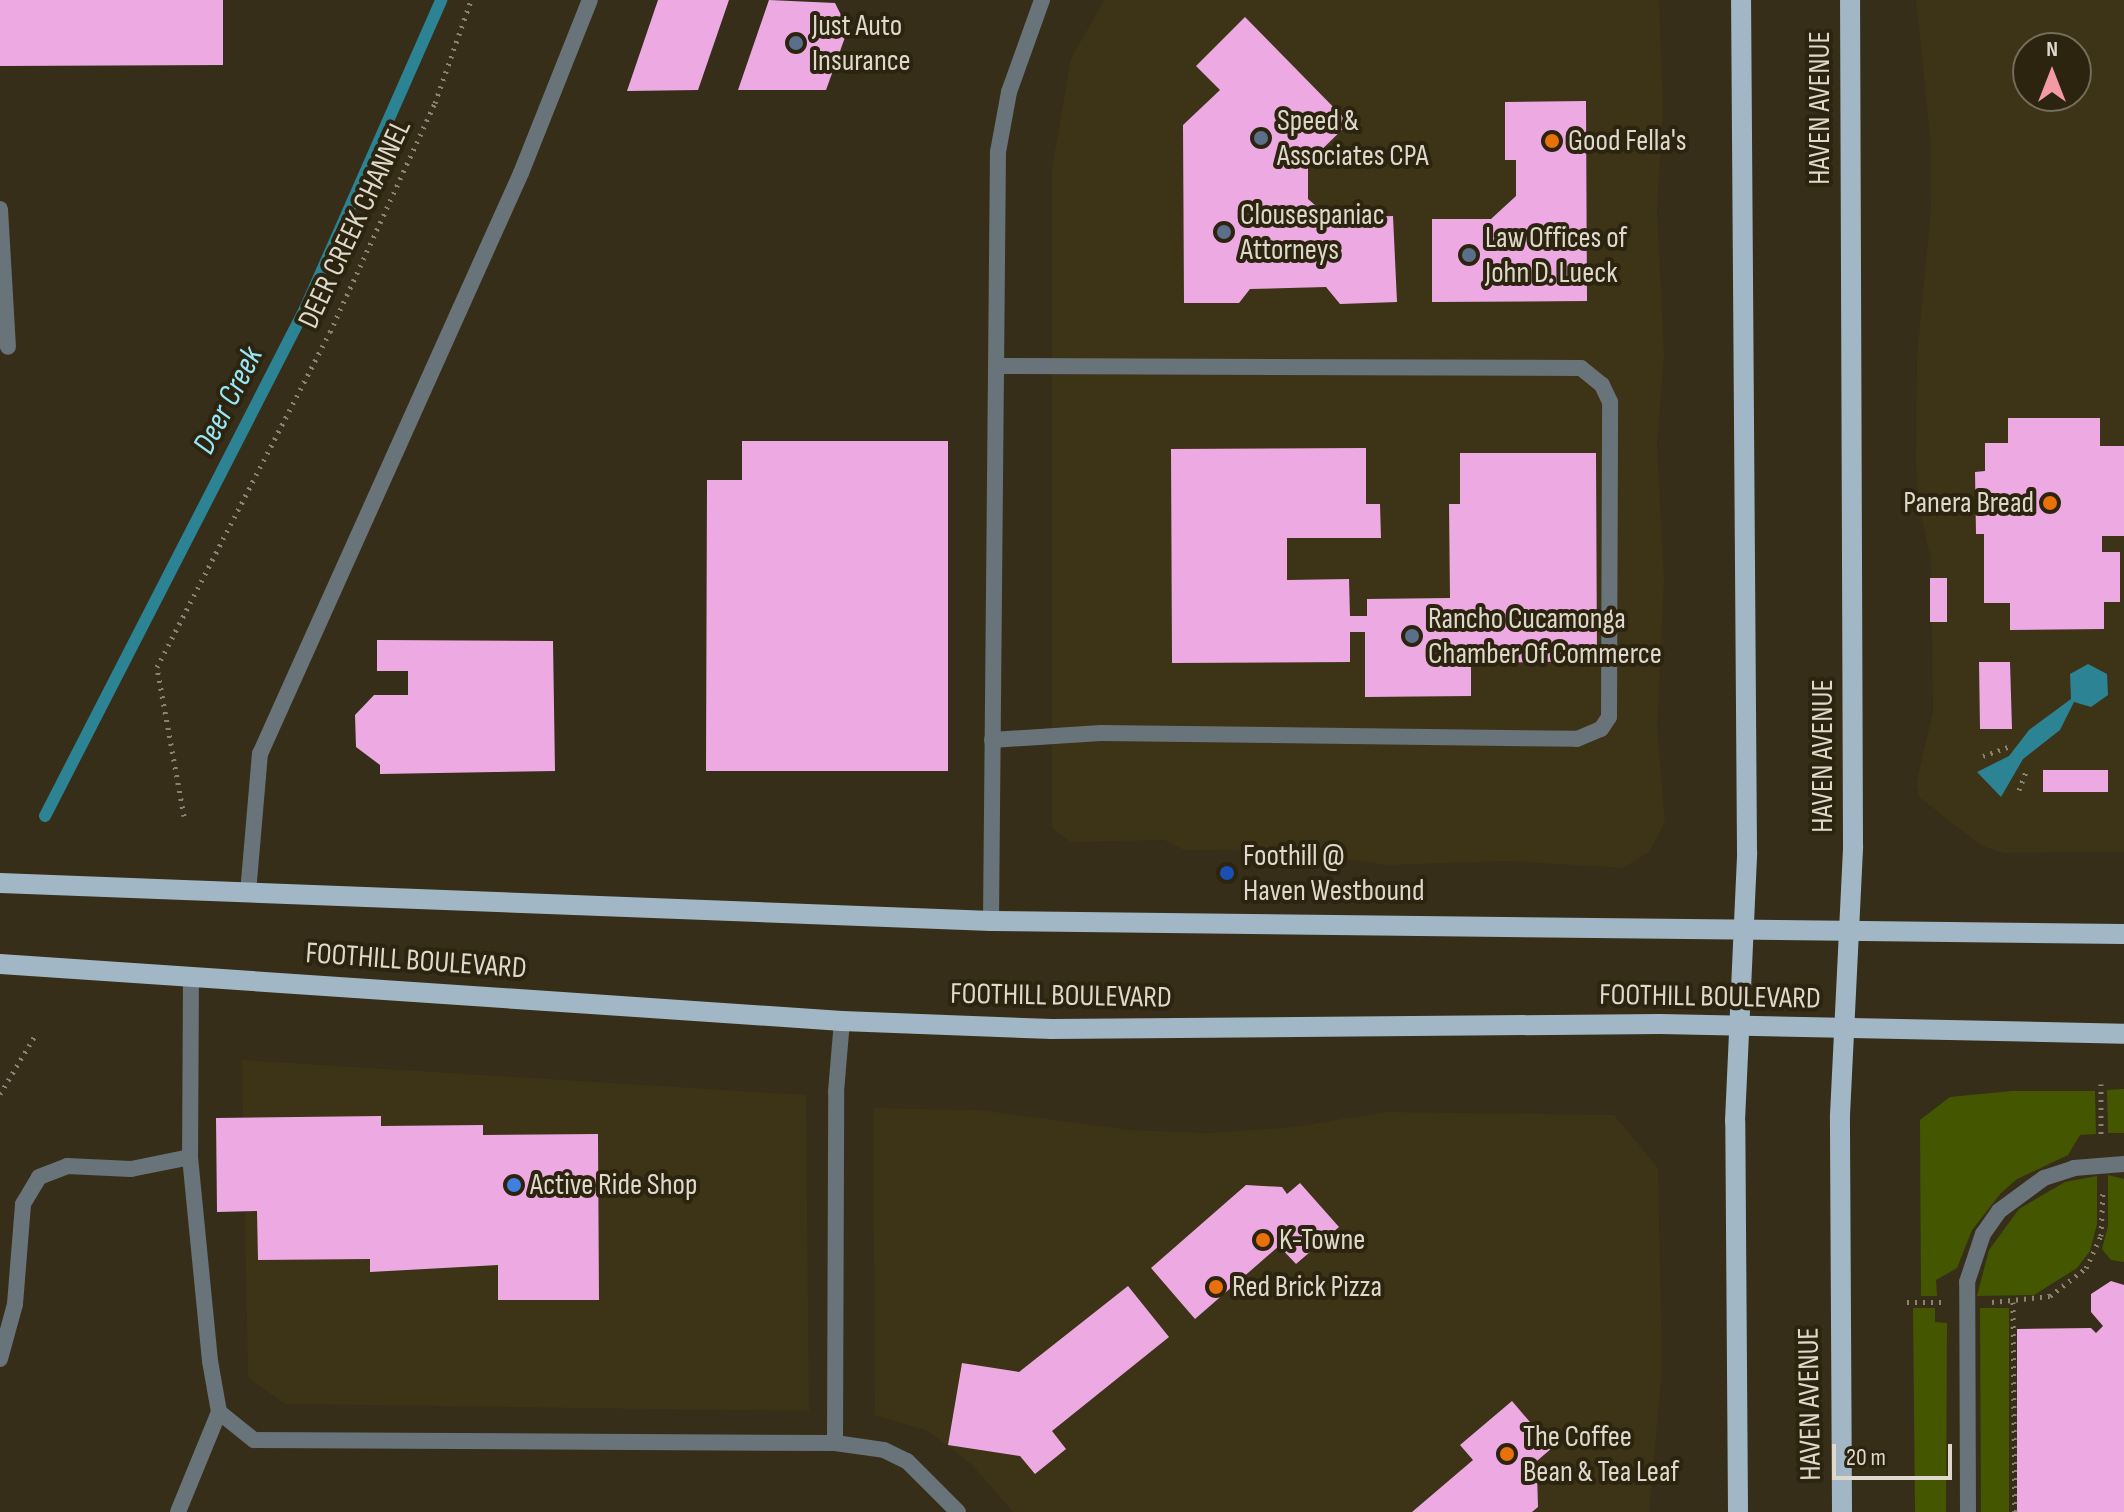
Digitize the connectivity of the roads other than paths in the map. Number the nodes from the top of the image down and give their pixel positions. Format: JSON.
{"nodes":[{"id":1,"x":590,"y":0,"type":"edge"},
{"id":2,"x":1042,"y":0,"type":"edge"},
{"id":3,"x":1741,"y":0,"type":"edge"},
{"id":4,"x":1850,"y":0,"type":"edge"},
{"id":5,"x":0,"y":209,"type":"edge"},
{"id":6,"x":8,"y":347,"type":"dead end"},
{"id":7,"x":996,"y":366,"type":"junction"},
{"id":8,"x":992,"y":740,"type":"junction"},
{"id":9,"x":0,"y":883,"type":"edge"},
{"id":10,"x":248,"y":893,"type":"junction"},
{"id":11,"x":991,"y":921,"type":"junction"},
{"id":12,"x":1745,"y":931,"type":"junction"},
{"id":13,"x":1848,"y":933,"type":"junction"},
{"id":14,"x":2124,"y":934,"type":"edge"},
{"id":15,"x":0,"y":964,"type":"edge"},
{"id":16,"x":191,"y":975,"type":"junction"},
{"id":17,"x":842,"y":1021,"type":"junction"},
{"id":18,"x":1738,"y":1026,"type":"junction"},
{"id":19,"x":1842,"y":1030,"type":"junction"},
{"id":20,"x":2124,"y":1034,"type":"edge"},
{"id":21,"x":190,"y":1157,"type":"junction"},
{"id":22,"x":2124,"y":1164,"type":"edge"},
{"id":23,"x":0,"y":1359,"type":"edge"},
{"id":24,"x":219,"y":1412,"type":"junction"},
{"id":25,"x":835,"y":1443,"type":"junction"},
{"id":26,"x":178,"y":1512,"type":"edge"},
{"id":27,"x":958,"y":1512,"type":"edge"},
{"id":28,"x":1738,"y":1512,"type":"edge"},
{"id":29,"x":1842,"y":1512,"type":"edge"},
{"id":30,"x":1968,"y":1512,"type":"edge"}],
"edges":[{"from":1,"to":10,"type":"lane"},
{"from":2,"to":7,"type":"lane"},
{"from":3,"to":12,"type":"main road"},
{"from":4,"to":13,"type":"main road","name":"HAVEN AVENUE"},
{"from":5,"to":6,"type":"lane"},
{"from":7,"to":8,"type":"lane"},
{"from":7,"to":8,"type":"lane"},
{"from":8,"to":11,"type":"lane"},
{"from":9,"to":10,"type":"main road","name":"FOOTHILL BOULEVARD"},
{"from":10,"to":11,"type":"main road","name":"FOOTHILL BOULEVARD"},
{"from":11,"to":12,"type":"main road","name":"FOOTHILL BOULEVARD"},
{"from":12,"to":13,"type":"main road","name":"FOOTHILL BOULEVARD"},
{"from":12,"to":18,"type":"main road"},
{"from":13,"to":14,"type":"main road","name":"FOOTHILL BOULEVARD"},
{"from":13,"to":19,"type":"main road","name":"HAVEN AVENUE"},
{"from":15,"to":16,"type":"main road","name":"FOOTHILL BOULEVARD"},
{"from":16,"to":17,"type":"main road","name":"FOOTHILL BOULEVARD"},
{"from":16,"to":21,"type":"lane"},
{"from":17,"to":18,"type":"main road","name":"FOOTHILL BOULEVARD"},
{"from":17,"to":25,"type":"lane"},
{"from":18,"to":19,"type":"main road","name":"FOOTHILL BOULEVARD"},
{"from":18,"to":28,"type":"main road"},
{"from":19,"to":20,"type":"main road","name":"FOOTHILL BOULEVARD"},
{"from":19,"to":29,"type":"main road","name":"HAVEN AVENUE"},
{"from":21,"to":23,"type":"lane"},
{"from":21,"to":24,"type":"lane"},
{"from":22,"to":30,"type":"lane"},
{"from":24,"to":25,"type":"lane"},
{"from":24,"to":26,"type":"lane"},
{"from":25,"to":27,"type":"lane"}]}
